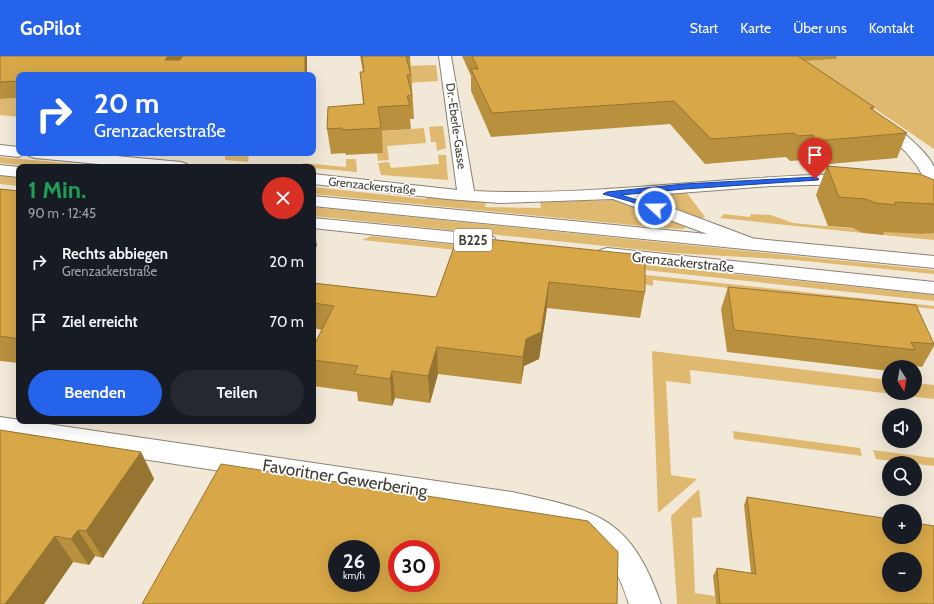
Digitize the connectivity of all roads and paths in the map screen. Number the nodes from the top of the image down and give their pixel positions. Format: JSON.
{"nodes":[{"id":1,"x":445,"y":56,"type":"edge"},
{"id":2,"x":871,"y":117,"type":"edge"},
{"id":3,"x":0,"y":150,"type":"edge"},
{"id":4,"x":16,"y":152,"type":"edge"},
{"id":5,"x":103,"y":156,"type":"edge"},
{"id":6,"x":160,"y":164,"type":"edge"},
{"id":7,"x":0,"y":170,"type":"edge"},
{"id":8,"x":16,"y":172,"type":"edge"},
{"id":9,"x":316,"y":180,"type":"edge"},
{"id":10,"x":871,"y":180,"type":"edge"},
{"id":11,"x":929,"y":184,"type":"edge"},
{"id":12,"x":607,"y":194,"type":"junction"},
{"id":13,"x":466,"y":196,"type":"junction"},
{"id":14,"x":316,"y":201,"type":"edge"},
{"id":15,"x":316,"y":223,"type":"edge"},
{"id":16,"x":744,"y":242,"type":"junction"},
{"id":17,"x":507,"y":243,"type":"edge"},
{"id":18,"x":593,"y":252,"type":"edge"},
{"id":19,"x":934,"y":262,"type":"edge"},
{"id":20,"x":934,"y":288,"type":"edge"},
{"id":21,"x":0,"y":426,"type":"edge"},
{"id":22,"x":646,"y":604,"type":"edge"}],
"edges":[{"from":1,"to":13,"type":"street","name":"Dr.-Eberle-Gasse"},
{"from":2,"to":11,"type":"street"},
{"from":3,"to":4,"type":"street"},
{"from":5,"to":6,"type":"street"},
{"from":7,"to":8,"type":"street"},
{"from":9,"to":13,"type":"street","name":"Grenzackerstraße"},
{"from":10,"to":12,"type":"street","name":"Grenzackerstraße"},
{"from":12,"to":13,"type":"street","name":"Grenzackerstraße"},
{"from":12,"to":16,"type":"street"},
{"from":14,"to":16,"type":"street","name":"Grenzackerstraße","number":"B225"},
{"from":15,"to":17,"type":"street","number":"B225"},
{"from":16,"to":19,"type":"street","name":"Grenzackerstraße","number":"B225"},
{"from":18,"to":20,"type":"street","name":"Grenzackerstraße"},
{"from":21,"to":22,"type":"street","name":"Favoritner Gewerbering"}]}
